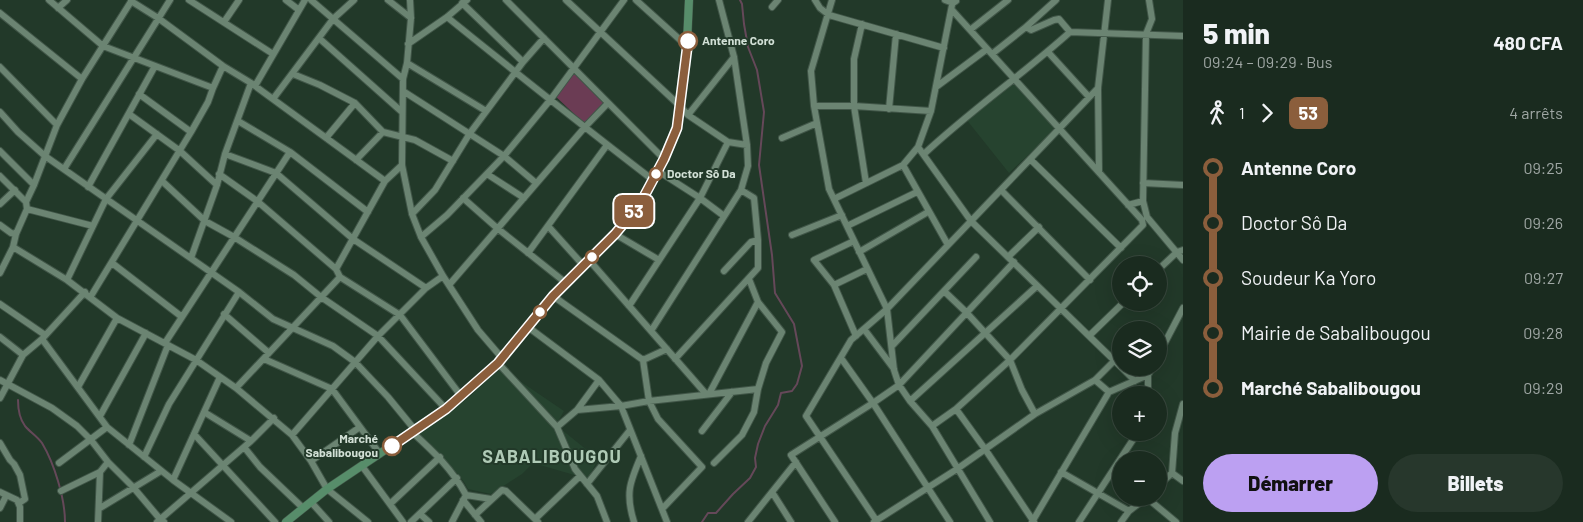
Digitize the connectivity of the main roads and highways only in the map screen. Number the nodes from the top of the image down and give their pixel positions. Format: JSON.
{"nodes":[{"id":1,"x":689,"y":0,"type":"edge"},
{"id":2,"x":286,"y":522,"type":"edge"}],
"edges":[{"from":1,"to":2,"type":"main road"}]}
